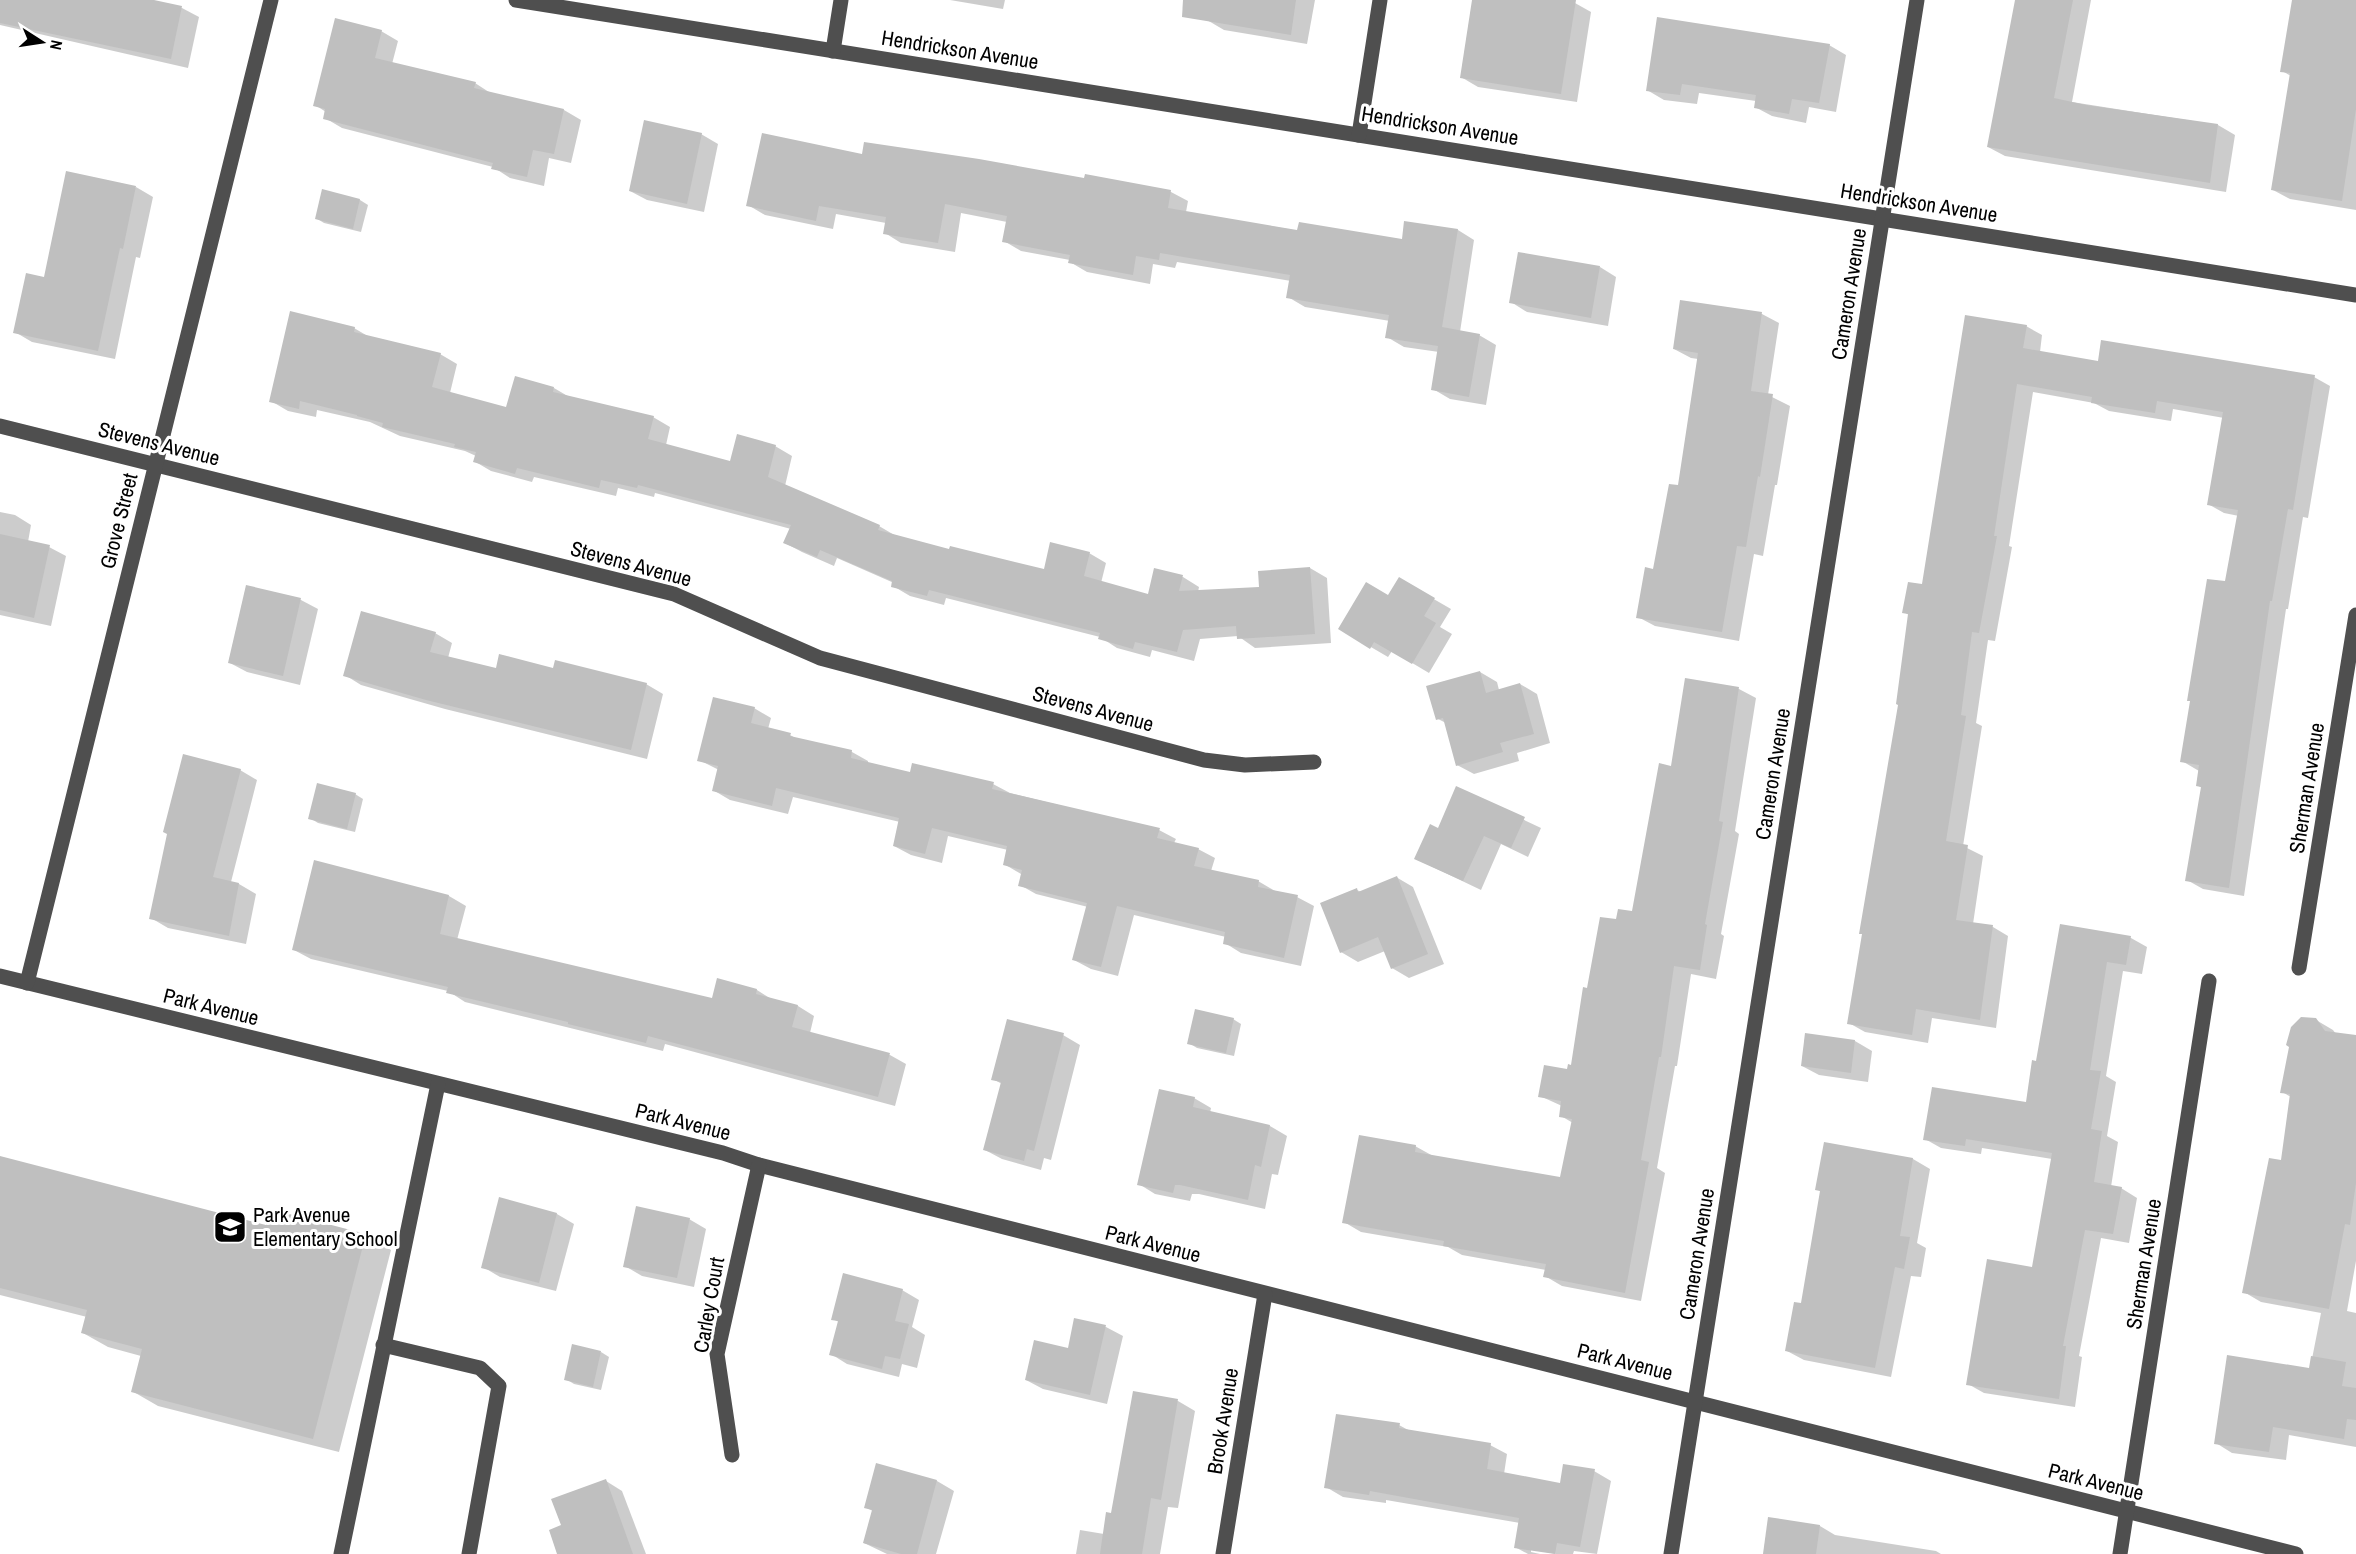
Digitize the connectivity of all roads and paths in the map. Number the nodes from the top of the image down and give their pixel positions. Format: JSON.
{"nodes":[{"id":1,"x":271,"y":0,"type":"edge"},
{"id":2,"x":516,"y":0,"type":"edge"},
{"id":3,"x":841,"y":0,"type":"edge"},
{"id":4,"x":1380,"y":0,"type":"edge"},
{"id":5,"x":1917,"y":0,"type":"edge"},
{"id":6,"x":833,"y":51,"type":"junction"},
{"id":7,"x":1359,"y":135,"type":"junction"},
{"id":8,"x":1882,"y":219,"type":"junction"},
{"id":9,"x":2356,"y":295,"type":"edge"},
{"id":10,"x":0,"y":426,"type":"edge"},
{"id":11,"x":154,"y":465,"type":"junction"},
{"id":12,"x":2356,"y":615,"type":"edge"},
{"id":13,"x":1314,"y":762,"type":"dead end"},
{"id":14,"x":2299,"y":968,"type":"dead end"},
{"id":15,"x":0,"y":976,"type":"edge"},
{"id":16,"x":2209,"y":981,"type":"dead end"},
{"id":17,"x":27,"y":983,"type":"junction"},
{"id":18,"x":438,"y":1084,"type":"junction"},
{"id":19,"x":759,"y":1165,"type":"junction"},
{"id":20,"x":1265,"y":1294,"type":"junction"},
{"id":21,"x":383,"y":1345,"type":"junction"},
{"id":22,"x":1695,"y":1402,"type":"junction"},
{"id":23,"x":732,"y":1455,"type":"dead end"},
{"id":24,"x":2127,"y":1512,"type":"junction"},
{"id":25,"x":341,"y":1554,"type":"edge"},
{"id":26,"x":469,"y":1554,"type":"edge"},
{"id":27,"x":1223,"y":1554,"type":"edge"},
{"id":28,"x":1671,"y":1554,"type":"edge"},
{"id":29,"x":2120,"y":1554,"type":"edge"},
{"id":30,"x":2296,"y":1554,"type":"edge"}],
"edges":[{"from":1,"to":11,"type":"street","name":"Grove Street"},
{"from":2,"to":6,"type":"street","name":"Hendrickson Avenue"},
{"from":3,"to":6,"type":"street"},
{"from":4,"to":7,"type":"street"},
{"from":5,"to":8,"type":"street","name":"Cameron Avenue"},
{"from":6,"to":7,"type":"street","name":"Hendrickson Avenue"},
{"from":7,"to":8,"type":"street","name":"Hendrickson Avenue"},
{"from":8,"to":9,"type":"street","name":"Hendrickson Avenue"},
{"from":8,"to":22,"type":"street","name":"Cameron Avenue"},
{"from":10,"to":11,"type":"street","name":"Stevens Avenue"},
{"from":11,"to":13,"type":"street","name":"Stevens Avenue"},
{"from":11,"to":17,"type":"street","name":"Grove Street"},
{"from":12,"to":14,"type":"street","name":"Sherman Avenue"},
{"from":15,"to":17,"type":"street","name":"Park Avenue"},
{"from":16,"to":24,"type":"street","name":"Sherman Avenue"},
{"from":17,"to":18,"type":"street","name":"Park Avenue"},
{"from":18,"to":19,"type":"street","name":"Park Avenue"},
{"from":18,"to":21,"type":"street"},
{"from":19,"to":20,"type":"street","name":"Park Avenue"},
{"from":19,"to":23,"type":"street","name":"Carley Court"},
{"from":20,"to":22,"type":"street","name":"Park Avenue"},
{"from":20,"to":27,"type":"street","name":"Brook Avenue"},
{"from":21,"to":25,"type":"street"},
{"from":21,"to":26,"type":"street"},
{"from":22,"to":24,"type":"street","name":"Park Avenue"},
{"from":22,"to":28,"type":"street","name":"Cameron Avenue"},
{"from":24,"to":29,"type":"street","name":"Sherman Avenue"},
{"from":24,"to":30,"type":"street","name":"Park Avenue"}]}
